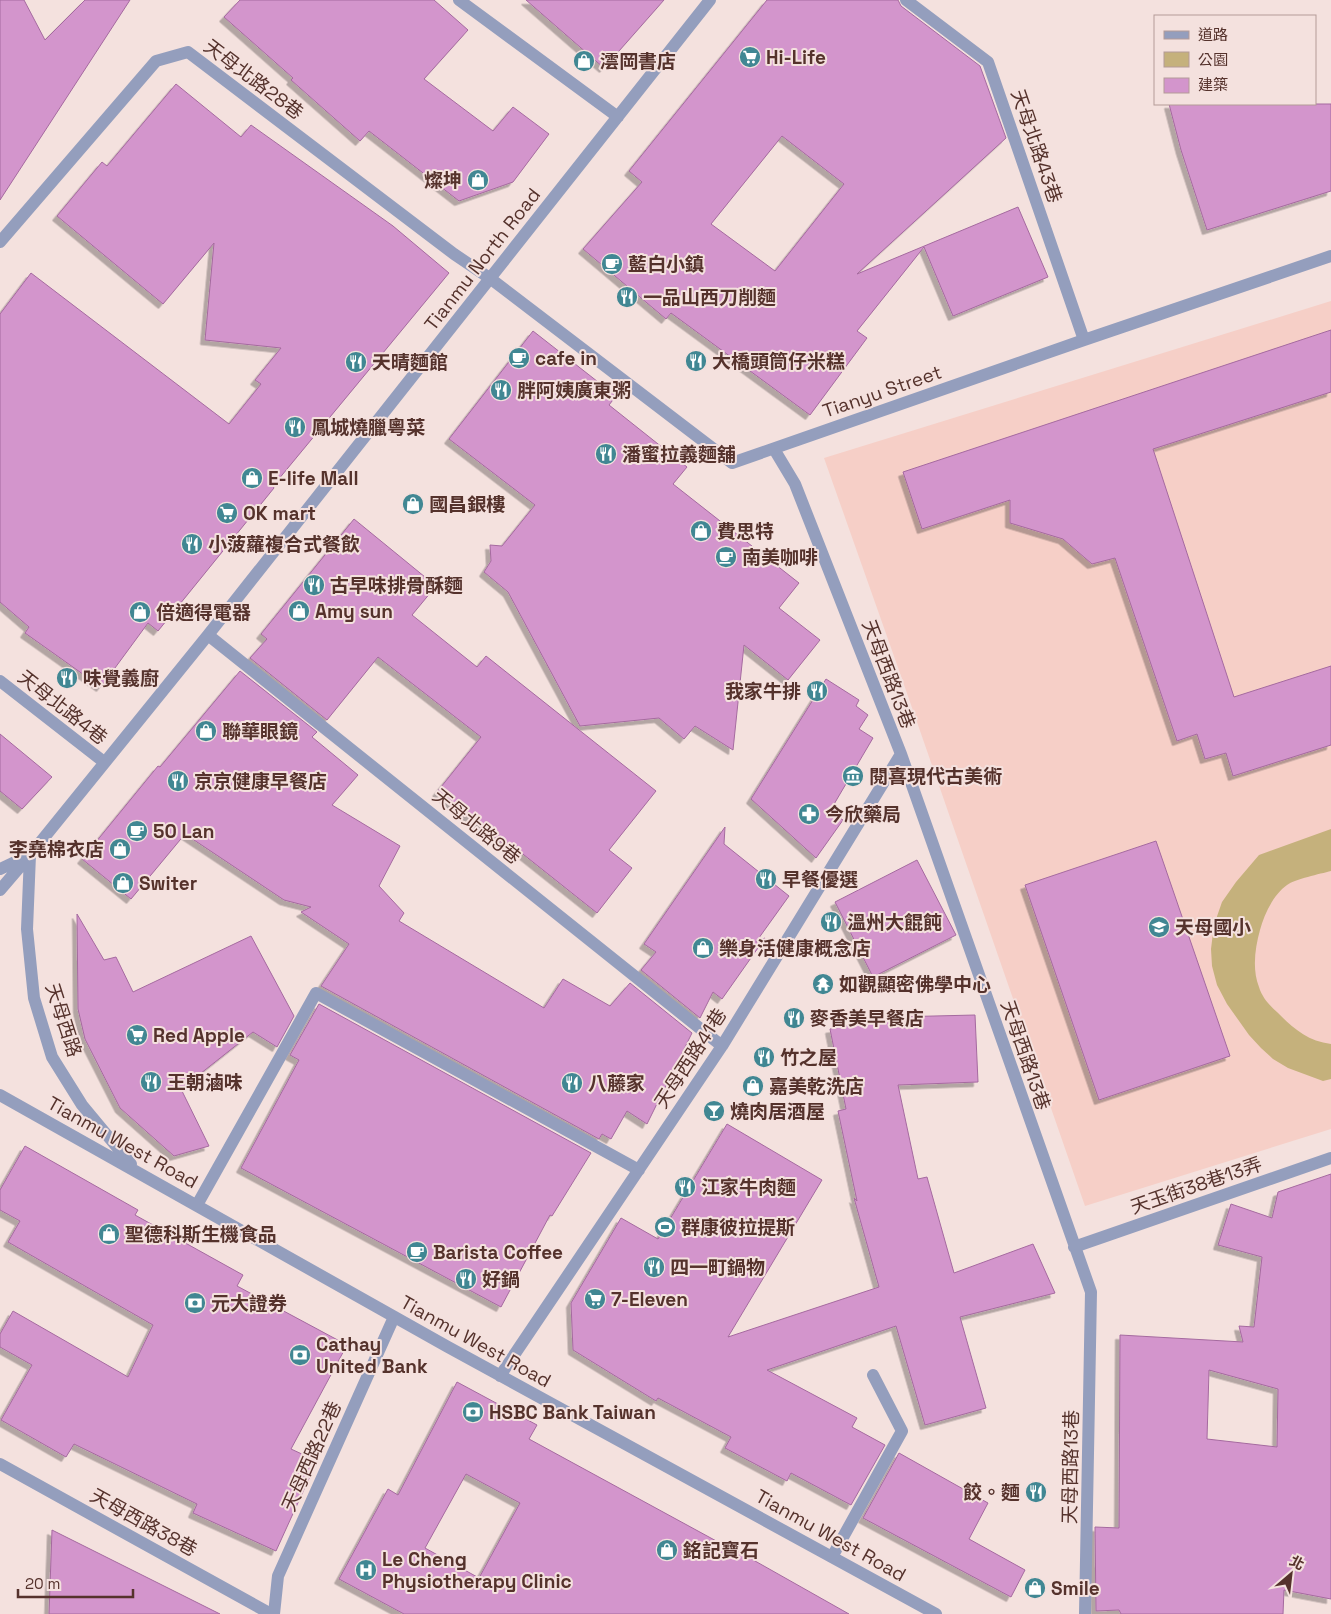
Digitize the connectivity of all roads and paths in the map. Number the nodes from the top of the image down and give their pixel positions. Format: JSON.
{"nodes":[{"id":1,"x":459,"y":0,"type":"edge"},
{"id":2,"x":710,"y":0,"type":"edge"},
{"id":3,"x":906,"y":0,"type":"edge"},
{"id":4,"x":618,"y":117,"type":"junction"},
{"id":5,"x":0,"y":242,"type":"edge"},
{"id":6,"x":1331,"y":256,"type":"edge"},
{"id":7,"x":491,"y":278,"type":"junction"},
{"id":8,"x":1084,"y":340,"type":"junction"},
{"id":9,"x":774,"y":449,"type":"junction"},
{"id":10,"x":208,"y":635,"type":"junction"},
{"id":11,"x":0,"y":682,"type":"edge"},
{"id":12,"x":900,"y":754,"type":"junction"},
{"id":13,"x":104,"y":762,"type":"junction"},
{"id":14,"x":30,"y":855,"type":"junction"},
{"id":15,"x":0,"y":870,"type":"edge"},
{"id":16,"x":0,"y":890,"type":"edge"},
{"id":17,"x":722,"y":1046,"type":"junction"},
{"id":18,"x":0,"y":1095,"type":"edge"},
{"id":19,"x":1331,"y":1158,"type":"edge"},
{"id":20,"x":136,"y":1170,"type":"junction"},
{"id":21,"x":639,"y":1170,"type":"junction"},
{"id":22,"x":197,"y":1205,"type":"junction"},
{"id":23,"x":1074,"y":1247,"type":"junction"},
{"id":24,"x":394,"y":1317,"type":"junction"},
{"id":25,"x":873,"y":1375,"type":"dead end"},
{"id":26,"x":500,"y":1376,"type":"junction"},
{"id":27,"x":0,"y":1464,"type":"edge"},
{"id":28,"x":832,"y":1557,"type":"junction"},
{"id":29,"x":272,"y":1614,"type":"edge"},
{"id":30,"x":936,"y":1614,"type":"edge"},
{"id":31,"x":1085,"y":1614,"type":"edge"}],
"edges":[{"from":1,"to":4,"type":"street"},
{"from":2,"to":4,"type":"street","name":"Tianmu North Road"},
{"from":3,"to":8,"type":"street","name":"天母北路43巷"},
{"from":4,"to":7,"type":"street","name":"Tianmu North Road"},
{"from":5,"to":7,"type":"street","name":"天母北路28巷"},
{"from":6,"to":8,"type":"street","name":"Tianyu Street"},
{"from":7,"to":9,"type":"street","name":"Tianyu Street"},
{"from":7,"to":10,"type":"street","name":"Tianmu North Road"},
{"from":8,"to":9,"type":"street","name":"Tianyu Street"},
{"from":9,"to":12,"type":"street","name":"天母西路13巷"},
{"from":10,"to":13,"type":"street","name":"Tianmu North Road"},
{"from":10,"to":17,"type":"street","name":"天母北路9巷"},
{"from":11,"to":13,"type":"street","name":"天母北路4巷"},
{"from":12,"to":17,"type":"street","name":"天母西路41巷"},
{"from":12,"to":23,"type":"street","name":"天母西路13巷"},
{"from":13,"to":14,"type":"street","name":"Tianmu North Road"},
{"from":14,"to":15,"type":"street"},
{"from":14,"to":16,"type":"street","name":"Tianmu North Road"},
{"from":14,"to":20,"type":"street","name":"天母西路"},
{"from":17,"to":21,"type":"street","name":"天母西路41巷"},
{"from":18,"to":20,"type":"street","name":"Tianmu West Road"},
{"from":19,"to":23,"type":"street","name":"天玉街38巷13弄"},
{"from":20,"to":22,"type":"street","name":"Tianmu West Road"},
{"from":21,"to":22,"type":"street"},
{"from":21,"to":26,"type":"street","name":"天母西路41巷"},
{"from":22,"to":24,"type":"street","name":"Tianmu West Road"},
{"from":23,"to":31,"type":"street","name":"天母西路13巷"},
{"from":24,"to":26,"type":"street","name":"Tianmu West Road"},
{"from":24,"to":29,"type":"street","name":"天母西路22巷"},
{"from":25,"to":28,"type":"street"},
{"from":26,"to":28,"type":"street","name":"Tianmu West Road"},
{"from":27,"to":29,"type":"street","name":"天母西路38巷"},
{"from":28,"to":30,"type":"street","name":"Tianmu West Road"}]}
